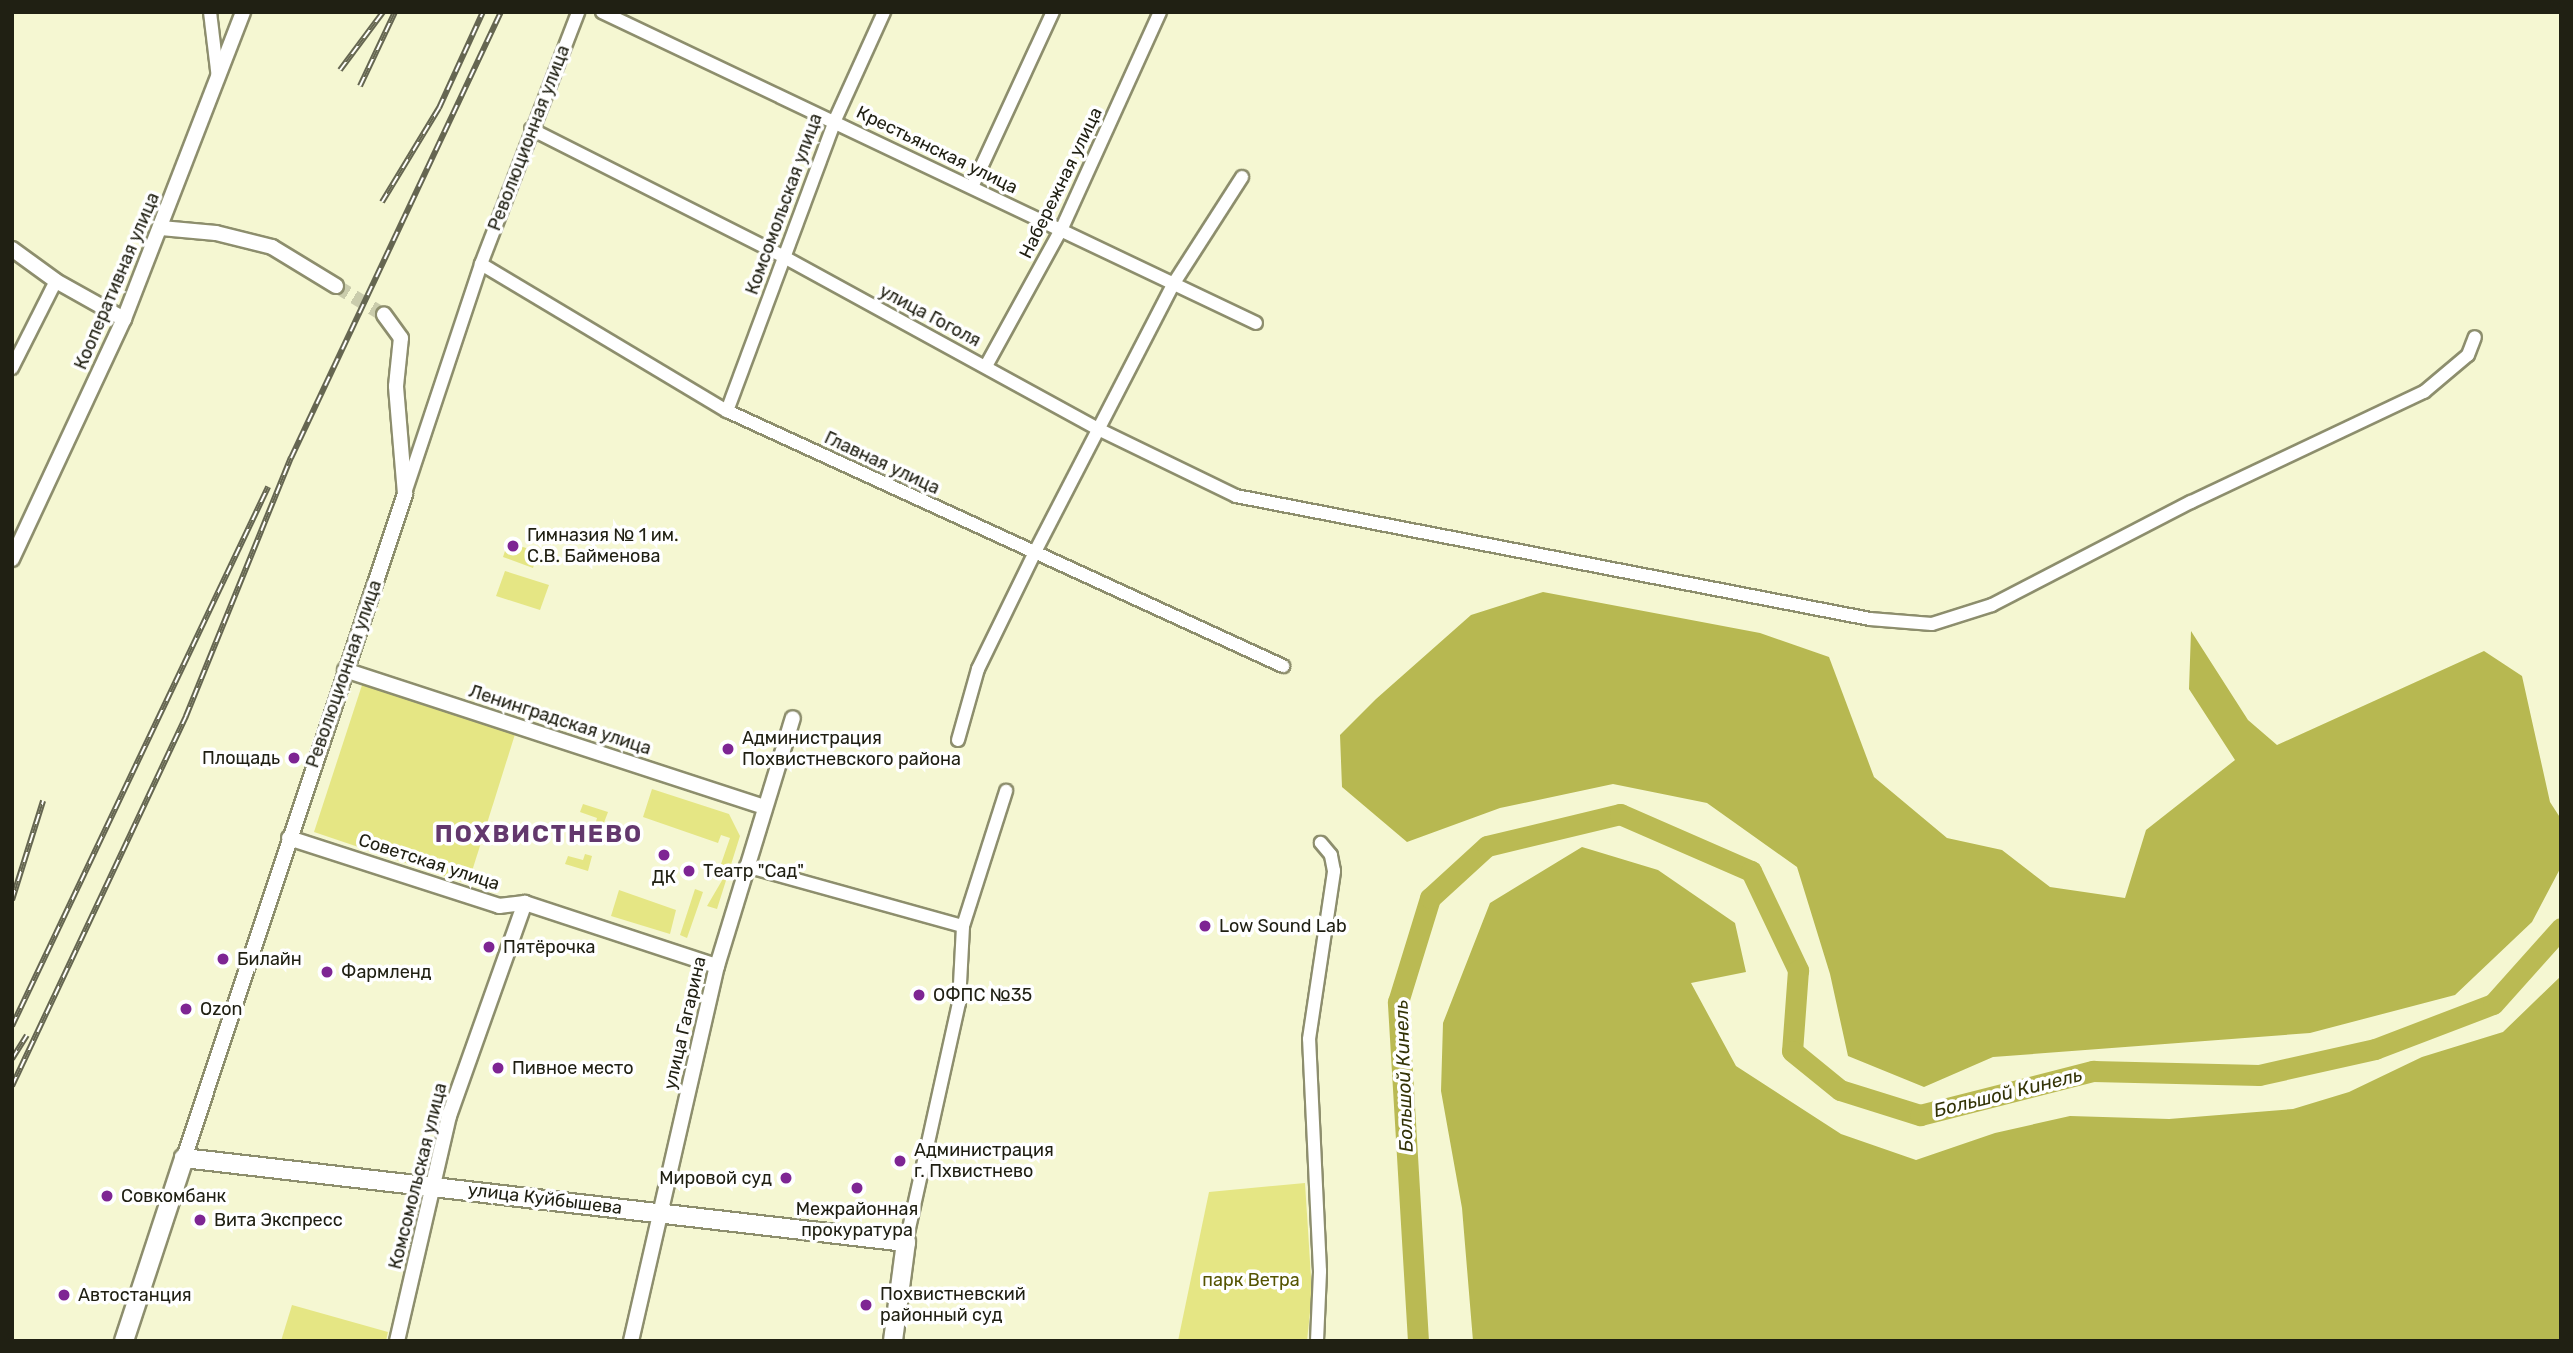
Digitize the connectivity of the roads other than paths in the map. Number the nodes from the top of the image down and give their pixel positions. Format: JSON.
{"nodes":[{"id":1,"x":210,"y":12,"type":"edge"},
{"id":2,"x":243,"y":12,"type":"edge"},
{"id":3,"x":578,"y":12,"type":"edge"},
{"id":4,"x":602,"y":12,"type":"edge"},
{"id":5,"x":884,"y":12,"type":"edge"},
{"id":6,"x":1052,"y":12,"type":"edge"},
{"id":7,"x":1160,"y":12,"type":"edge"},
{"id":8,"x":218,"y":79,"type":"junction"},
{"id":9,"x":835,"y":120,"type":"junction"},
{"id":10,"x":531,"y":129,"type":"junction"},
{"id":11,"x":1242,"y":177,"type":"dead end"},
{"id":12,"x":972,"y":187,"type":"junction"},
{"id":13,"x":161,"y":228,"type":"junction"},
{"id":14,"x":1062,"y":228,"type":"junction"},
{"id":15,"x":12,"y":249,"type":"edge"},
{"id":16,"x":784,"y":257,"type":"junction"},
{"id":17,"x":481,"y":264,"type":"junction"},
{"id":18,"x":56,"y":281,"type":"junction"},
{"id":19,"x":1174,"y":283,"type":"junction"},
{"id":20,"x":336,"y":286,"type":"tunnel mouth"},
{"id":21,"x":384,"y":315,"type":"tunnel mouth"},
{"id":22,"x":124,"y":319,"type":"junction"},
{"id":23,"x":1256,"y":323,"type":"dead end"},
{"id":24,"x":2475,"y":337,"type":"dead end"},
{"id":25,"x":986,"y":366,"type":"junction"},
{"id":26,"x":12,"y":368,"type":"edge"},
{"id":27,"x":727,"y":411,"type":"junction"},
{"id":28,"x":1098,"y":429,"type":"junction"},
{"id":29,"x":405,"y":494,"type":"junction"},
{"id":30,"x":1035,"y":552,"type":"junction"},
{"id":31,"x":12,"y":559,"type":"edge"},
{"id":32,"x":1283,"y":666,"type":"dead end"},
{"id":33,"x":345,"y":670,"type":"junction"},
{"id":34,"x":793,"y":718,"type":"dead end"},
{"id":35,"x":958,"y":740,"type":"dead end"},
{"id":36,"x":1006,"y":791,"type":"dead end"},
{"id":37,"x":764,"y":807,"type":"junction"},
{"id":38,"x":289,"y":838,"type":"junction"},
{"id":39,"x":1321,"y":843,"type":"dead end"},
{"id":40,"x":746,"y":866,"type":"junction"},
{"id":41,"x":525,"y":903,"type":"junction"},
{"id":42,"x":963,"y":926,"type":"junction"},
{"id":43,"x":717,"y":966,"type":"junction"},
{"id":44,"x":184,"y":1158,"type":"junction"},
{"id":45,"x":432,"y":1186,"type":"junction"},
{"id":46,"x":663,"y":1213,"type":"junction"},
{"id":47,"x":906,"y":1242,"type":"junction"},
{"id":48,"x":124,"y":1341,"type":"edge"},
{"id":49,"x":397,"y":1341,"type":"edge"},
{"id":50,"x":631,"y":1341,"type":"edge"},
{"id":51,"x":893,"y":1341,"type":"edge"},
{"id":52,"x":1317,"y":1341,"type":"edge"}],
"edges":[{"from":1,"to":8,"type":"street"},
{"from":2,"to":8,"type":"street","name":"Кооперативная улица"},
{"from":3,"to":10,"type":"street","name":"Революционная улица"},
{"from":4,"to":9,"type":"street","name":"Крестьянская улица"},
{"from":5,"to":9,"type":"street","name":"Комсомольская улица"},
{"from":6,"to":12,"type":"street"},
{"from":7,"to":14,"type":"street","name":"Набережная улица"},
{"from":8,"to":13,"type":"street","name":"Кооперативная улица"},
{"from":9,"to":12,"type":"street","name":"Крестьянская улица"},
{"from":9,"to":16,"type":"street","name":"Комсомольская улица"},
{"from":10,"to":16,"type":"street","name":"улица Гоголя"},
{"from":10,"to":17,"type":"street","name":"Революционная улица"},
{"from":11,"to":19,"type":"street"},
{"from":12,"to":14,"type":"street","name":"Крестьянская улица"},
{"from":13,"to":20,"type":"street"},
{"from":13,"to":22,"type":"street","name":"Кооперативная улица"},
{"from":14,"to":19,"type":"street","name":"Крестьянская улица"},
{"from":14,"to":25,"type":"street","name":"Набережная улица"},
{"from":15,"to":18,"type":"street"},
{"from":16,"to":25,"type":"street","name":"улица Гоголя"},
{"from":16,"to":27,"type":"street","name":"Комсомольская улица"},
{"from":17,"to":27,"type":"street","name":"Главная улица"},
{"from":17,"to":29,"type":"street","name":"Революционная улица"},
{"from":18,"to":22,"type":"street"},
{"from":18,"to":26,"type":"street"},
{"from":19,"to":23,"type":"street","name":"Крестьянская улица"},
{"from":19,"to":28,"type":"street"},
{"from":21,"to":29,"type":"street"},
{"from":22,"to":31,"type":"street","name":"Кооперативная улица"},
{"from":24,"to":28,"type":"street","name":"улица Гоголя"},
{"from":25,"to":28,"type":"street","name":"улица Гоголя"},
{"from":27,"to":30,"type":"street","name":"Главная улица"},
{"from":28,"to":30,"type":"street"},
{"from":29,"to":33,"type":"street","name":"Революционная улица"},
{"from":30,"to":32,"type":"street","name":"Главная улица"},
{"from":30,"to":35,"type":"street"},
{"from":33,"to":37,"type":"street","name":"Ленинградская улица"},
{"from":33,"to":38,"type":"street","name":"Революционная улица"},
{"from":34,"to":37,"type":"street","name":"улица Гагарина"},
{"from":36,"to":42,"type":"street"},
{"from":37,"to":40,"type":"street","name":"улица Гагарина"},
{"from":38,"to":41,"type":"street","name":"Советская улица"},
{"from":38,"to":44,"type":"street","name":"Революционная улица"},
{"from":39,"to":52,"type":"street"},
{"from":40,"to":42,"type":"street"},
{"from":40,"to":43,"type":"street","name":"улица Гагарина"},
{"from":41,"to":43,"type":"street","name":"Советская улица"},
{"from":41,"to":45,"type":"street","name":"Комсомольская улица"},
{"from":42,"to":47,"type":"street"},
{"from":43,"to":46,"type":"street","name":"улица Гагарина"},
{"from":44,"to":45,"type":"main road","name":"улица Куйбышева"},
{"from":44,"to":48,"type":"main road","name":"Революционная улица"},
{"from":45,"to":46,"type":"main road","name":"улица Куйбышева"},
{"from":45,"to":49,"type":"street","name":"Комсомольская улица"},
{"from":46,"to":47,"type":"main road","name":"улица Куйбышева"},
{"from":46,"to":50,"type":"street","name":"улица Гагарина"},
{"from":47,"to":51,"type":"main road"}]}
